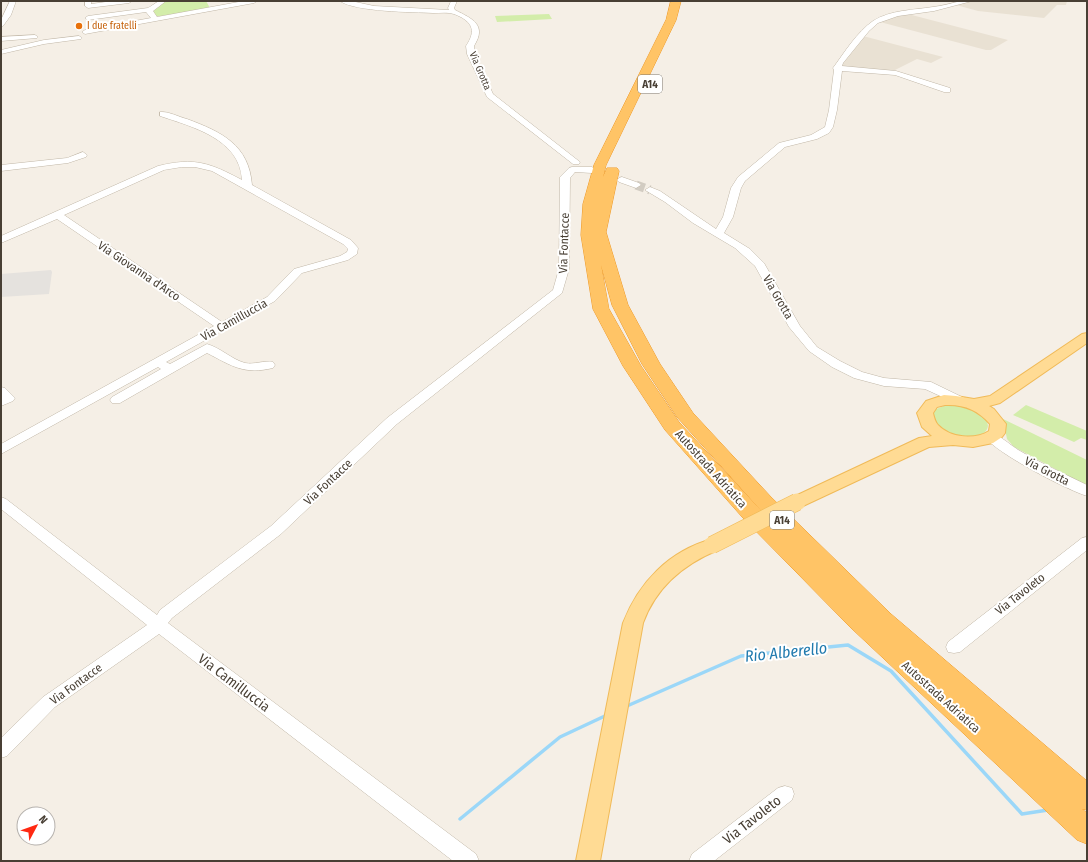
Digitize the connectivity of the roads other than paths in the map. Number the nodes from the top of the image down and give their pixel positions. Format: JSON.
{"nodes":[{"id":1,"x":13,"y":1,"type":"edge"},
{"id":2,"x":88,"y":1,"type":"edge"},
{"id":3,"x":129,"y":1,"type":"edge"},
{"id":4,"x":254,"y":1,"type":"edge"},
{"id":5,"x":342,"y":1,"type":"edge"},
{"id":6,"x":454,"y":1,"type":"edge"},
{"id":7,"x":676,"y":1,"type":"edge"},
{"id":8,"x":687,"y":1,"type":"edge"},
{"id":9,"x":969,"y":1,"type":"edge"},
{"id":10,"x":162,"y":3,"type":"edge"},
{"id":11,"x":136,"y":7,"type":"dead end"},
{"id":12,"x":150,"y":10,"type":"junction"},
{"id":13,"x":454,"y":12,"type":"junction"},
{"id":14,"x":199,"y":13,"type":"dead end"},
{"id":15,"x":187,"y":14,"type":"junction"},
{"id":16,"x":178,"y":17,"type":"dead end"},
{"id":17,"x":88,"y":18,"type":"dead end"},
{"id":18,"x":157,"y":19,"type":"junction"},
{"id":19,"x":1,"y":25,"type":"edge"},
{"id":20,"x":81,"y":35,"type":"junction"},
{"id":21,"x":1,"y":39,"type":"edge"},
{"id":22,"x":1,"y":52,"type":"edge"},
{"id":23,"x":838,"y":68,"type":"junction"},
{"id":24,"x":947,"y":90,"type":"dead end"},
{"id":25,"x":163,"y":114,"type":"dead end"},
{"id":26,"x":633,"y":124,"type":"dead end"},
{"id":27,"x":84,"y":155,"type":"dead end"},
{"id":28,"x":617,"y":160,"type":"dead end"},
{"id":29,"x":577,"y":167,"type":"joint"},
{"id":30,"x":1,"y":168,"type":"edge"},
{"id":31,"x":622,"y":180,"type":"dead end"},
{"id":32,"x":636,"y":185,"type":"tunnel mouth"},
{"id":33,"x":247,"y":186,"type":"junction"},
{"id":34,"x":650,"y":190,"type":"tunnel mouth"},
{"id":35,"x":58,"y":215,"type":"junction"},
{"id":36,"x":718,"y":234,"type":"junction"},
{"id":37,"x":1,"y":240,"type":"edge"},
{"id":38,"x":220,"y":326,"type":"junction"},
{"id":39,"x":1087,"y":337,"type":"edge"},
{"id":40,"x":156,"y":363,"type":"junction"},
{"id":41,"x":269,"y":365,"type":"dead end"},
{"id":42,"x":171,"y":368,"type":"junction"},
{"id":43,"x":912,"y":383,"type":"junction"},
{"id":44,"x":1,"y":391,"type":"edge"},
{"id":45,"x":116,"y":400,"type":"dead end"},
{"id":46,"x":1,"y":402,"type":"edge"},
{"id":47,"x":936,"y":402,"type":"junction"},
{"id":48,"x":967,"y":402,"type":"junction"},
{"id":49,"x":993,"y":407,"type":"junction"},
{"id":50,"x":928,"y":435,"type":"junction"},
{"id":51,"x":992,"y":437,"type":"junction"},
{"id":52,"x":976,"y":442,"type":"junction"},
{"id":53,"x":1,"y":450,"type":"edge"},
{"id":54,"x":1008,"y":450,"type":"junction"},
{"id":55,"x":1087,"y":491,"type":"edge"},
{"id":56,"x":1,"y":502,"type":"edge"},
{"id":57,"x":1087,"y":542,"type":"edge"},
{"id":58,"x":159,"y":625,"type":"junction"},
{"id":59,"x":954,"y":647,"type":"dead end"},
{"id":60,"x":1,"y":750,"type":"edge"},
{"id":61,"x":785,"y":794,"type":"dead end"},
{"id":62,"x":1080,"y":808,"type":"edge"},
{"id":63,"x":469,"y":861,"type":"edge"},
{"id":64,"x":588,"y":861,"type":"edge"},
{"id":65,"x":699,"y":861,"type":"edge"}],
"edges":[{"from":1,"to":19,"type":"street"},
{"from":2,"to":3,"type":"street"},
{"from":4,"to":15,"type":"street"},
{"from":5,"to":13,"type":"street"},
{"from":6,"to":13,"type":"street"},
{"from":7,"to":62,"type":"highway","name":"Autostrada Adriatica","number":"A14"},
{"from":8,"to":26,"type":"highway","number":"A14"},
{"from":9,"to":23,"type":"street"},
{"from":10,"to":11,"type":"street"},
{"from":10,"to":12,"type":"street"},
{"from":12,"to":17,"type":"street"},
{"from":12,"to":18,"type":"street"},
{"from":13,"to":29,"type":"street","name":"Via Grotta"},
{"from":14,"to":15,"type":"street"},
{"from":15,"to":16,"type":"street"},
{"from":15,"to":18,"type":"street"},
{"from":18,"to":20,"type":"street"},
{"from":20,"to":21,"type":"street"},
{"from":20,"to":22,"type":"street"},
{"from":23,"to":24,"type":"street"},
{"from":23,"to":36,"type":"street"},
{"from":25,"to":33,"type":"street"},
{"from":27,"to":30,"type":"street"},
{"from":28,"to":62,"type":"highway","name":"Autostrada Adriatica","number":"A14"},
{"from":29,"to":58,"type":"street","name":"Via Fontacce"},
{"from":31,"to":32,"type":"street"},
{"from":33,"to":35,"type":"street","name":"Via Camilluccia"},
{"from":33,"to":38,"type":"street","name":"Via Camilluccia"},
{"from":34,"to":36,"type":"street","name":"Via Grotta"},
{"from":35,"to":37,"type":"street","name":"Via Camilluccia"},
{"from":35,"to":38,"type":"street","name":"Via Giovanna d'Arco"},
{"from":36,"to":43,"type":"street","name":"Via Grotta"},
{"from":38,"to":40,"type":"street","name":"Via Camilluccia"},
{"from":39,"to":49,"type":"main road"},
{"from":40,"to":42,"type":"street"},
{"from":40,"to":53,"type":"street","name":"Via Camilluccia"},
{"from":41,"to":42,"type":"street"},
{"from":42,"to":45,"type":"street"},
{"from":43,"to":47,"type":"street","name":"Via Grotta"},
{"from":43,"to":48,"type":"street","name":"Via Grotta"},
{"from":44,"to":46,"type":"street"},
{"from":47,"to":48,"type":"main road"},
{"from":47,"to":50,"type":"main road"},
{"from":48,"to":49,"type":"main road"},
{"from":49,"to":51,"type":"main road"},
{"from":50,"to":52,"type":"main road"},
{"from":50,"to":64,"type":"main road","bridge":true},
{"from":51,"to":52,"type":"main road"},
{"from":51,"to":54,"type":"street","name":"Via Grotta"},
{"from":52,"to":54,"type":"street","name":"Via Grotta"},
{"from":54,"to":55,"type":"street","name":"Via Grotta"},
{"from":56,"to":58,"type":"street","name":"Via Camilluccia"},
{"from":57,"to":59,"type":"street","name":"Via Tavoleto"},
{"from":58,"to":60,"type":"street","name":"Via Fontacce"},
{"from":58,"to":63,"type":"street","name":"Via Camilluccia"},
{"from":61,"to":65,"type":"street","name":"Via Tavoleto"}]}
